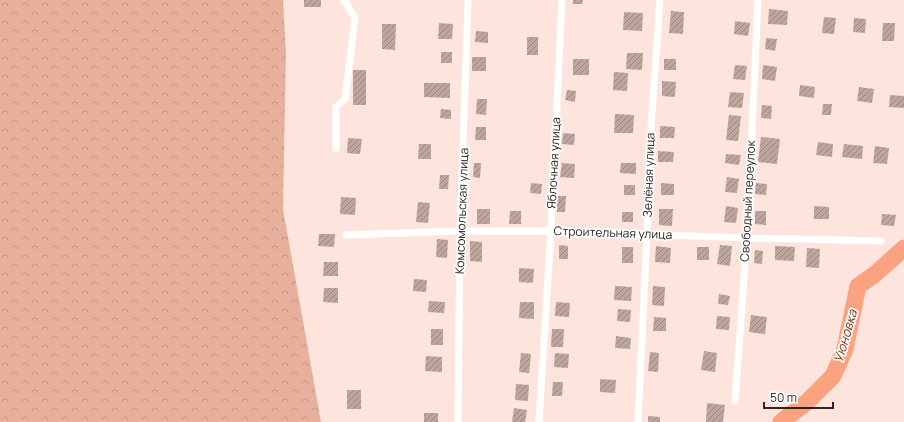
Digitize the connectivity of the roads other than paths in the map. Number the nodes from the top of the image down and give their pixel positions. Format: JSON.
{"nodes":[{"id":1,"x":344,"y":0,"type":"edge"},
{"id":2,"x":468,"y":0,"type":"edge"},
{"id":3,"x":562,"y":0,"type":"edge"},
{"id":4,"x":660,"y":0,"type":"edge"},
{"id":5,"x":758,"y":0,"type":"edge"},
{"id":6,"x":336,"y":148,"type":"dead end"},
{"id":7,"x":460,"y":231,"type":"junction"},
{"id":8,"x":551,"y":231,"type":"junction"},
{"id":9,"x":647,"y":234,"type":"junction"},
{"id":10,"x":346,"y":235,"type":"dead end"},
{"id":11,"x":746,"y":238,"type":"junction"},
{"id":12,"x":881,"y":241,"type":"dead end"},
{"id":13,"x":735,"y":402,"type":"dead end"},
{"id":14,"x":458,"y":422,"type":"edge"},
{"id":15,"x":538,"y":422,"type":"edge"},
{"id":16,"x":638,"y":422,"type":"edge"}],
"edges":[{"from":1,"to":6,"type":"street"},
{"from":2,"to":7,"type":"street","name":"Комсомольская улица"},
{"from":3,"to":8,"type":"street","name":"Яблочная улица"},
{"from":4,"to":9,"type":"street","name":"Зелёная улица"},
{"from":5,"to":11,"type":"street","name":"Свободный переулок"},
{"from":7,"to":8,"type":"street","name":"Строительная улица"},
{"from":7,"to":10,"type":"street","name":"Строительная улица"},
{"from":7,"to":14,"type":"street","name":"Комсомольская улица"},
{"from":8,"to":9,"type":"street","name":"Строительная улица"},
{"from":8,"to":15,"type":"street","name":"Яблочная улица"},
{"from":9,"to":11,"type":"street","name":"Строительная улица"},
{"from":9,"to":16,"type":"street","name":"Зелёная улица"},
{"from":11,"to":12,"type":"street","name":"Строительная улица"},
{"from":11,"to":13,"type":"street","name":"Свободный переулок"}]}
